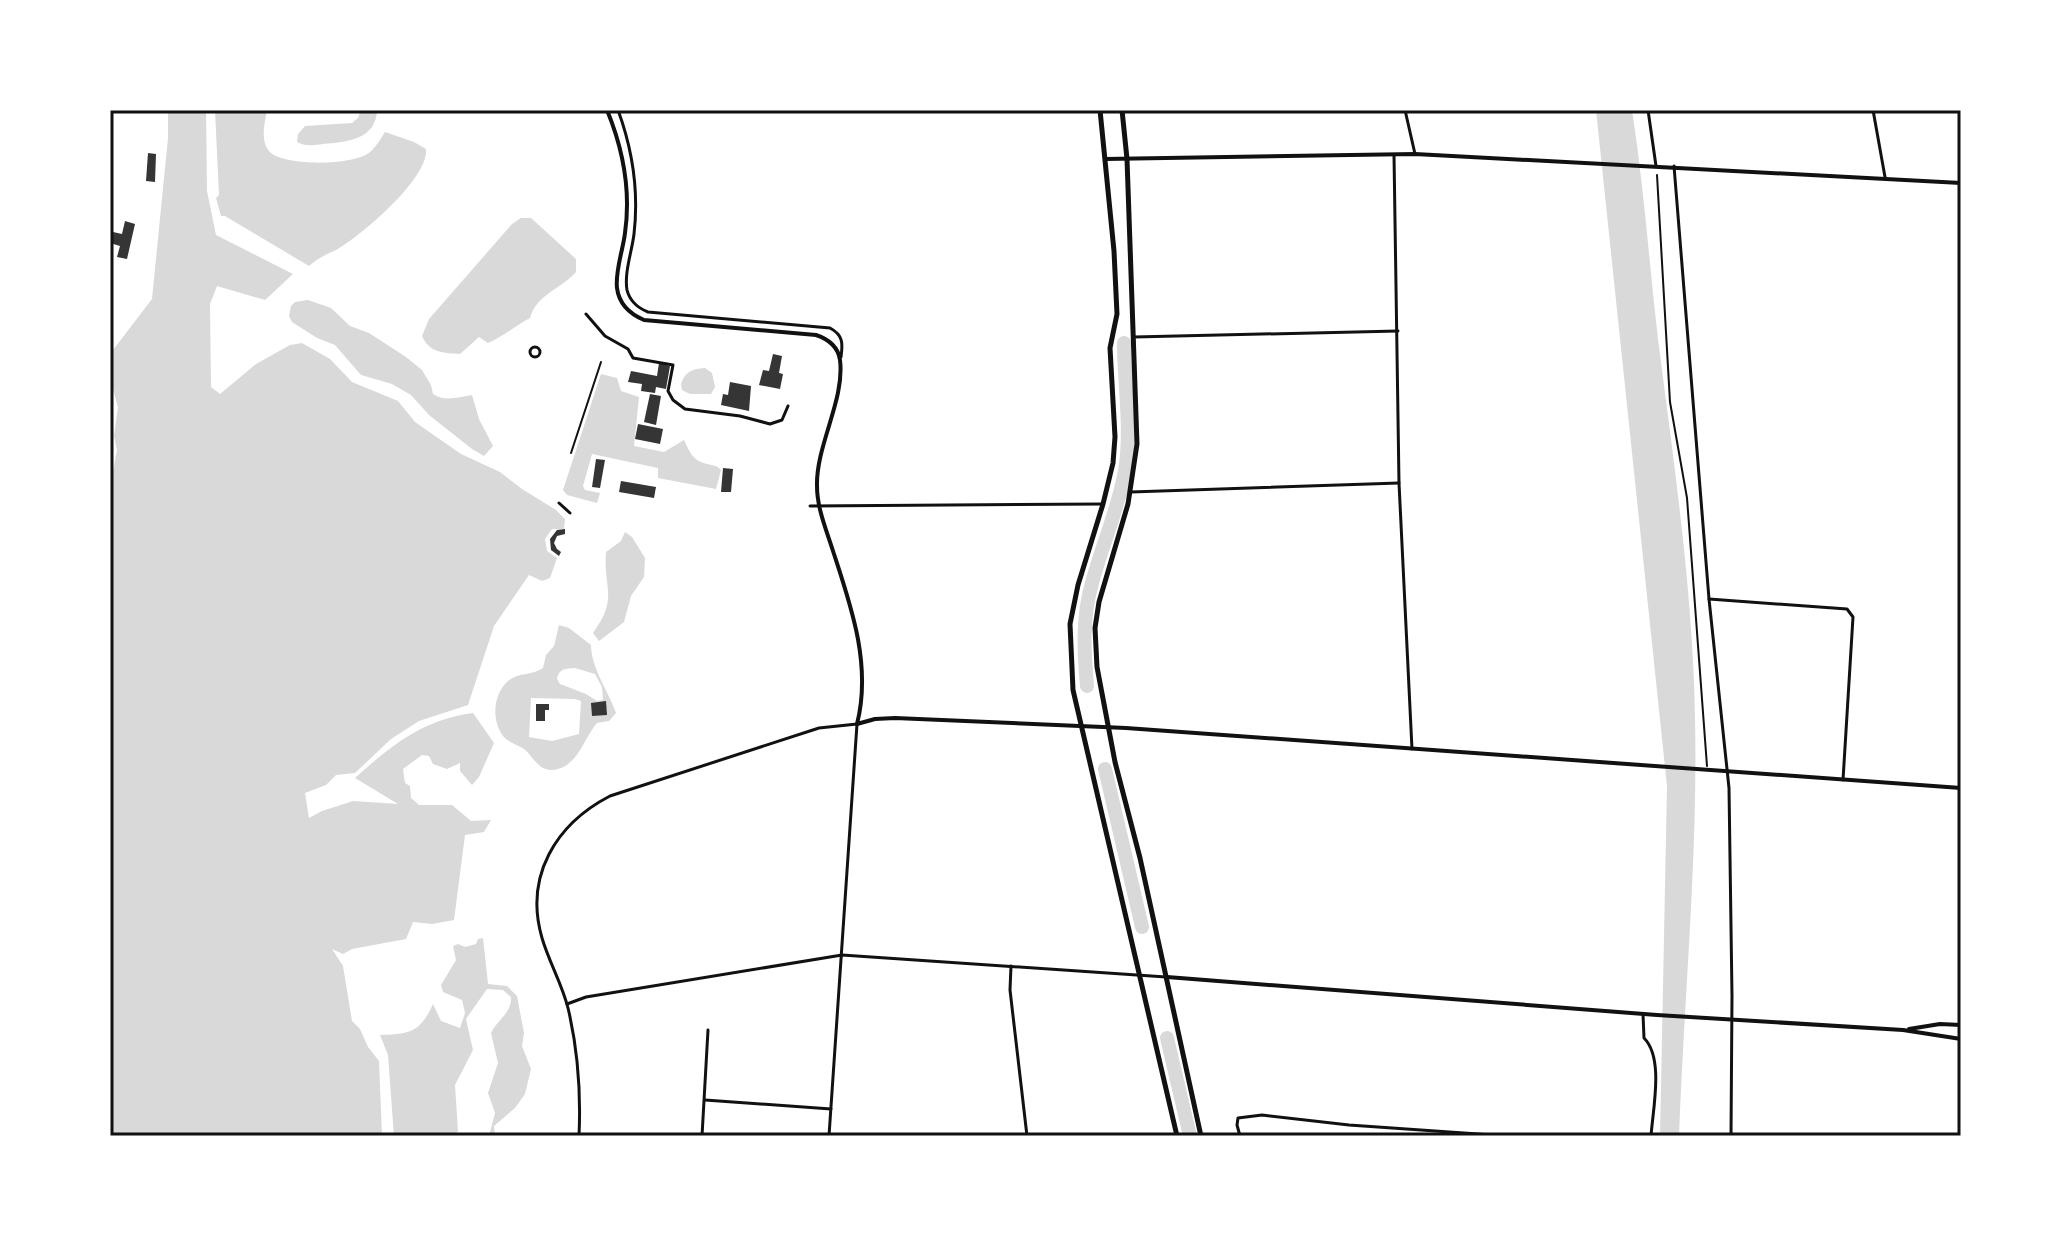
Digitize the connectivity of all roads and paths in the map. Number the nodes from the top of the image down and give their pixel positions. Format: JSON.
{"nodes":[{"id":1,"x":607,"y":110,"type":"edge"},
{"id":2,"x":618,"y":110,"type":"edge"},
{"id":3,"x":1100,"y":110,"type":"edge"},
{"id":4,"x":1122,"y":110,"type":"edge"},
{"id":5,"x":1405,"y":110,"type":"edge"},
{"id":6,"x":1648,"y":110,"type":"edge"},
{"id":7,"x":1873,"y":110,"type":"edge"},
{"id":8,"x":1415,"y":154,"type":"junction"},
{"id":9,"x":1394,"y":155,"type":"junction"},
{"id":10,"x":1105,"y":159,"type":"junction"},
{"id":11,"x":1127,"y":159,"type":"junction"},
{"id":12,"x":1656,"y":166,"type":"junction"},
{"id":13,"x":1674,"y":166,"type":"junction"},
{"id":14,"x":1885,"y":177,"type":"junction"},
{"id":15,"x":1961,"y":183,"type":"edge"},
{"id":16,"x":586,"y":314,"type":"dead end"},
{"id":17,"x":1398,"y":331,"type":"junction"},
{"id":18,"x":1134,"y":337,"type":"junction"},
{"id":19,"x":840,"y":361,"type":"junction"},
{"id":20,"x":601,"y":362,"type":"dead end"},
{"id":21,"x":788,"y":406,"type":"dead end"},
{"id":22,"x":571,"y":453,"type":"dead end"},
{"id":23,"x":1399,"y":483,"type":"junction"},
{"id":24,"x":1131,"y":492,"type":"junction"},
{"id":25,"x":559,"y":503,"type":"dead end"},
{"id":26,"x":819,"y":504,"type":"junction"},
{"id":27,"x":1103,"y":504,"type":"junction"},
{"id":28,"x":810,"y":506,"type":"dead end"},
{"id":29,"x":570,"y":513,"type":"dead end"},
{"id":30,"x":1709,"y":599,"type":"junction"},
{"id":31,"x":857,"y":724,"type":"junction"},
{"id":32,"x":1081,"y":727,"type":"junction"},
{"id":33,"x":1108,"y":729,"type":"junction"},
{"id":34,"x":1412,"y":749,"type":"junction"},
{"id":35,"x":1708,"y":770,"type":"junction"},
{"id":36,"x":1728,"y":771,"type":"junction"},
{"id":37,"x":1843,"y":780,"type":"junction"},
{"id":38,"x":1961,"y":788,"type":"edge"},
{"id":39,"x":842,"y":955,"type":"junction"},
{"id":40,"x":1011,"y":966,"type":"junction"},
{"id":41,"x":1139,"y":976,"type":"junction"},
{"id":42,"x":1167,"y":977,"type":"junction"},
{"id":43,"x":567,"y":1004,"type":"junction"},
{"id":44,"x":1643,"y":1014,"type":"junction"},
{"id":45,"x":1732,"y":1019,"type":"junction"},
{"id":46,"x":1961,"y":1025,"type":"edge"},
{"id":47,"x":708,"y":1030,"type":"dead end"},
{"id":48,"x":1903,"y":1030,"type":"junction"},
{"id":49,"x":1961,"y":1039,"type":"edge"},
{"id":50,"x":705,"y":1100,"type":"junction"},
{"id":51,"x":831,"y":1109,"type":"junction"},
{"id":52,"x":579,"y":1136,"type":"edge"},
{"id":53,"x":702,"y":1136,"type":"edge"},
{"id":54,"x":829,"y":1136,"type":"edge"},
{"id":55,"x":1027,"y":1136,"type":"edge"},
{"id":56,"x":1177,"y":1136,"type":"edge"},
{"id":57,"x":1201,"y":1136,"type":"edge"},
{"id":58,"x":1240,"y":1136,"type":"edge"},
{"id":59,"x":1507,"y":1136,"type":"edge"},
{"id":60,"x":1651,"y":1136,"type":"edge"},
{"id":61,"x":1731,"y":1136,"type":"edge"}],
"edges":[{"from":1,"to":19,"type":"street"},
{"from":2,"to":19,"type":"street"},
{"from":3,"to":10,"type":"main road"},
{"from":4,"to":11,"type":"main road"},
{"from":5,"to":8,"type":"street"},
{"from":6,"to":12,"type":"street"},
{"from":7,"to":14,"type":"street"},
{"from":8,"to":9,"type":"street"},
{"from":8,"to":12,"type":"street"},
{"from":9,"to":11,"type":"street"},
{"from":9,"to":17,"type":"street"},
{"from":10,"to":11,"type":"street"},
{"from":10,"to":27,"type":"main road"},
{"from":11,"to":18,"type":"main road"},
{"from":12,"to":13,"type":"street"},
{"from":12,"to":35,"type":"path"},
{"from":13,"to":14,"type":"street"},
{"from":13,"to":30,"type":"street"},
{"from":14,"to":15,"type":"street"},
{"from":16,"to":21,"type":"street"},
{"from":17,"to":18,"type":"street"},
{"from":17,"to":23,"type":"street"},
{"from":18,"to":24,"type":"main road"},
{"from":19,"to":26,"type":"street"},
{"from":20,"to":22,"type":"path"},
{"from":23,"to":24,"type":"street"},
{"from":23,"to":34,"type":"street"},
{"from":24,"to":33,"type":"main road"},
{"from":25,"to":29,"type":"street"},
{"from":26,"to":27,"type":"street"},
{"from":26,"to":28,"type":"street"},
{"from":26,"to":31,"type":"street"},
{"from":27,"to":32,"type":"main road"},
{"from":30,"to":36,"type":"street"},
{"from":30,"to":37,"type":"street"},
{"from":31,"to":32,"type":"street"},
{"from":31,"to":39,"type":"street"},
{"from":31,"to":43,"type":"street"},
{"from":32,"to":33,"type":"street"},
{"from":32,"to":41,"type":"main road"},
{"from":33,"to":34,"type":"street"},
{"from":33,"to":42,"type":"main road"},
{"from":34,"to":35,"type":"street"},
{"from":35,"to":36,"type":"street"},
{"from":36,"to":37,"type":"street"},
{"from":36,"to":45,"type":"street"},
{"from":37,"to":38,"type":"street"},
{"from":39,"to":40,"type":"street"},
{"from":39,"to":43,"type":"street"},
{"from":39,"to":51,"type":"street"},
{"from":40,"to":41,"type":"street"},
{"from":40,"to":55,"type":"street"},
{"from":41,"to":42,"type":"street"},
{"from":41,"to":56,"type":"main road"},
{"from":42,"to":44,"type":"street"},
{"from":42,"to":57,"type":"main road"},
{"from":43,"to":52,"type":"street"},
{"from":44,"to":45,"type":"street"},
{"from":44,"to":60,"type":"street"},
{"from":45,"to":48,"type":"street"},
{"from":45,"to":61,"type":"street"},
{"from":46,"to":48,"type":"street"},
{"from":47,"to":50,"type":"street"},
{"from":48,"to":49,"type":"street"},
{"from":50,"to":51,"type":"street"},
{"from":50,"to":53,"type":"street"},
{"from":51,"to":54,"type":"street"},
{"from":58,"to":59,"type":"street"}]}
